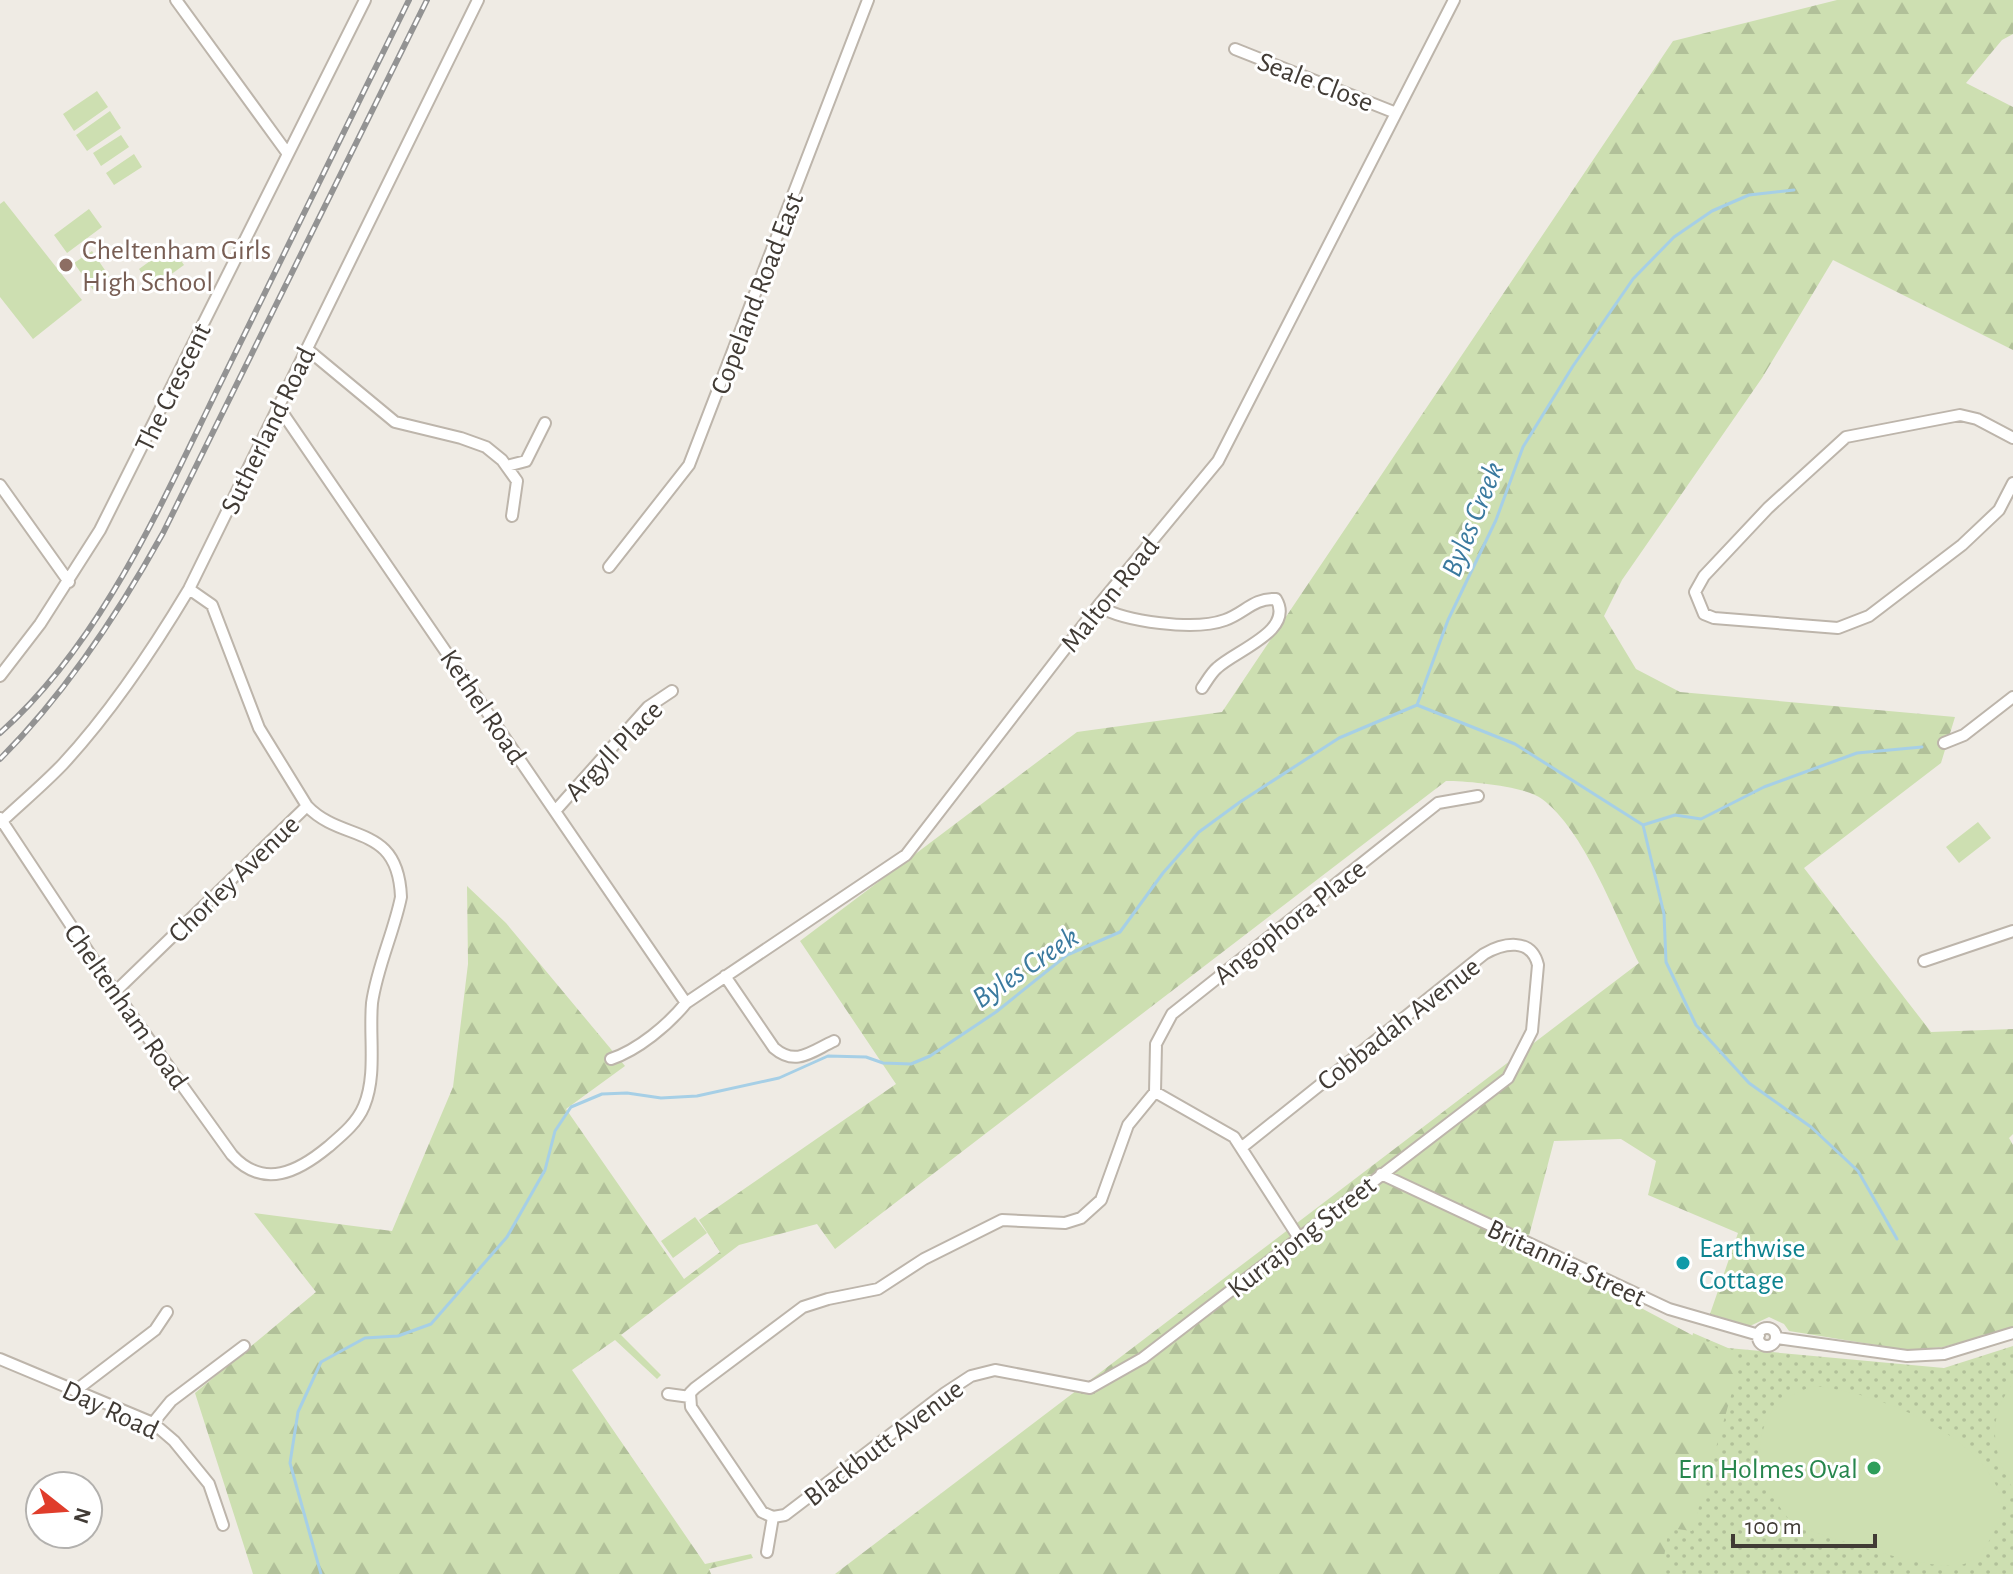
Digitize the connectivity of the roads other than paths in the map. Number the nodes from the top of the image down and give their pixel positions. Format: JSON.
{"nodes":[{"id":1,"x":176,"y":0,"type":"edge"},
{"id":2,"x":365,"y":0,"type":"edge"},
{"id":3,"x":478,"y":0,"type":"edge"},
{"id":4,"x":868,"y":0,"type":"edge"},
{"id":5,"x":1454,"y":0,"type":"edge"},
{"id":6,"x":1235,"y":49,"type":"dead end"},
{"id":7,"x":1396,"y":113,"type":"junction"},
{"id":8,"x":288,"y":154,"type":"junction"},
{"id":9,"x":307,"y":349,"type":"junction"},
{"id":10,"x":278,"y":411,"type":"junction"},
{"id":11,"x":545,"y":423,"type":"dead end"},
{"id":12,"x":2013,"y":438,"type":"edge"},
{"id":13,"x":507,"y":466,"type":"junction"},
{"id":14,"x":2013,"y":483,"type":"edge"},
{"id":15,"x":0,"y":485,"type":"edge"},
{"id":16,"x":512,"y":516,"type":"dead end"},
{"id":17,"x":609,"y":567,"type":"dead end"},
{"id":18,"x":69,"y":582,"type":"junction"},
{"id":19,"x":189,"y":589,"type":"junction"},
{"id":20,"x":1098,"y":606,"type":"junction"},
{"id":21,"x":0,"y":676,"type":"edge"},
{"id":22,"x":1202,"y":688,"type":"dead end"},
{"id":23,"x":672,"y":691,"type":"dead end"},
{"id":24,"x":2013,"y":697,"type":"edge"},
{"id":25,"x":1944,"y":743,"type":"dead end"},
{"id":26,"x":1478,"y":796,"type":"dead end"},
{"id":27,"x":307,"y":806,"type":"junction"},
{"id":28,"x":556,"y":810,"type":"junction"},
{"id":29,"x":1,"y":820,"type":"edge"},
{"id":30,"x":2013,"y":931,"type":"edge"},
{"id":31,"x":1924,"y":961,"type":"dead end"},
{"id":32,"x":725,"y":976,"type":"junction"},
{"id":33,"x":115,"y":992,"type":"junction"},
{"id":34,"x":686,"y":1003,"type":"junction"},
{"id":35,"x":834,"y":1041,"type":"dead end"},
{"id":36,"x":611,"y":1059,"type":"dead end"},
{"id":37,"x":1508,"y":1078,"type":"joint"},
{"id":38,"x":1155,"y":1092,"type":"junction"},
{"id":39,"x":1241,"y":1148,"type":"junction"},
{"id":40,"x":1381,"y":1174,"type":"junction"},
{"id":41,"x":1299,"y":1238,"type":"junction"},
{"id":42,"x":167,"y":1312,"type":"dead end"},
{"id":43,"x":2013,"y":1333,"type":"edge"},
{"id":44,"x":244,"y":1346,"type":"dead end"},
{"id":45,"x":0,"y":1359,"type":"edge"},
{"id":46,"x":1090,"y":1388,"type":"joint"},
{"id":47,"x":75,"y":1391,"type":"junction"},
{"id":48,"x":668,"y":1394,"type":"dead end"},
{"id":49,"x":690,"y":1397,"type":"junction"},
{"id":50,"x":153,"y":1423,"type":"junction"},
{"id":51,"x":773,"y":1517,"type":"junction"},
{"id":52,"x":223,"y":1525,"type":"dead end"},
{"id":53,"x":767,"y":1552,"type":"dead end"}],
"edges":[{"from":1,"to":8,"type":"street"},
{"from":2,"to":8,"type":"street","name":"The Crescent"},
{"from":3,"to":9,"type":"street","name":"Sutherland Road"},
{"from":4,"to":17,"type":"street","name":"Copeland Road East"},
{"from":5,"to":7,"type":"street","name":"Malton Road"},
{"from":6,"to":7,"type":"street","name":"Seale Close"},
{"from":7,"to":20,"type":"street","name":"Malton Road"},
{"from":8,"to":18,"type":"street","name":"The Crescent"},
{"from":9,"to":10,"type":"street","name":"Sutherland Road"},
{"from":9,"to":13,"type":"street"},
{"from":10,"to":19,"type":"street","name":"Sutherland Road"},
{"from":10,"to":28,"type":"street","name":"Kethel Road"},
{"from":11,"to":13,"type":"street"},
{"from":12,"to":14,"type":"street"},
{"from":13,"to":16,"type":"street"},
{"from":15,"to":18,"type":"street"},
{"from":18,"to":21,"type":"street","name":"The Crescent"},
{"from":19,"to":27,"type":"street","name":"Chorley Avenue"},
{"from":19,"to":29,"type":"street","name":"Sutherland Road"},
{"from":20,"to":22,"type":"street"},
{"from":20,"to":32,"type":"street","name":"Malton Road"},
{"from":23,"to":28,"type":"street","name":"Argyll Place"},
{"from":24,"to":25,"type":"street"},
{"from":26,"to":38,"type":"street","name":"Angophora Place"},
{"from":27,"to":33,"type":"street","name":"Chorley Avenue"},
{"from":27,"to":33,"type":"street","name":"Cheltenham Road"},
{"from":28,"to":34,"type":"street","name":"Kethel Road"},
{"from":29,"to":33,"type":"street","name":"Cheltenham Road"},
{"from":30,"to":31,"type":"street"},
{"from":32,"to":34,"type":"street","name":"Malton Road"},
{"from":32,"to":35,"type":"street"},
{"from":34,"to":36,"type":"street","name":"Malton Road"},
{"from":37,"to":39,"type":"street","name":"Cobbadah Avenue"},
{"from":37,"to":40,"type":"street","name":"Kurrajong Street"},
{"from":38,"to":39,"type":"street"},
{"from":38,"to":49,"type":"street"},
{"from":39,"to":41,"type":"street"},
{"from":40,"to":41,"type":"street","name":"Kurrajong Street"},
{"from":40,"to":43,"type":"street","name":"Britannia Street"},
{"from":41,"to":46,"type":"street","name":"Kurrajong Street"},
{"from":42,"to":47,"type":"street"},
{"from":44,"to":50,"type":"street"},
{"from":45,"to":47,"type":"street","name":"Day Road"},
{"from":46,"to":51,"type":"street","name":"Blackbutt Avenue"},
{"from":47,"to":50,"type":"street","name":"Day Road"},
{"from":48,"to":49,"type":"street"},
{"from":49,"to":51,"type":"street","name":"Blackbutt Avenue"},
{"from":50,"to":52,"type":"street","name":"Day Road"},
{"from":51,"to":53,"type":"street","name":"Blackbutt Avenue"}]}
